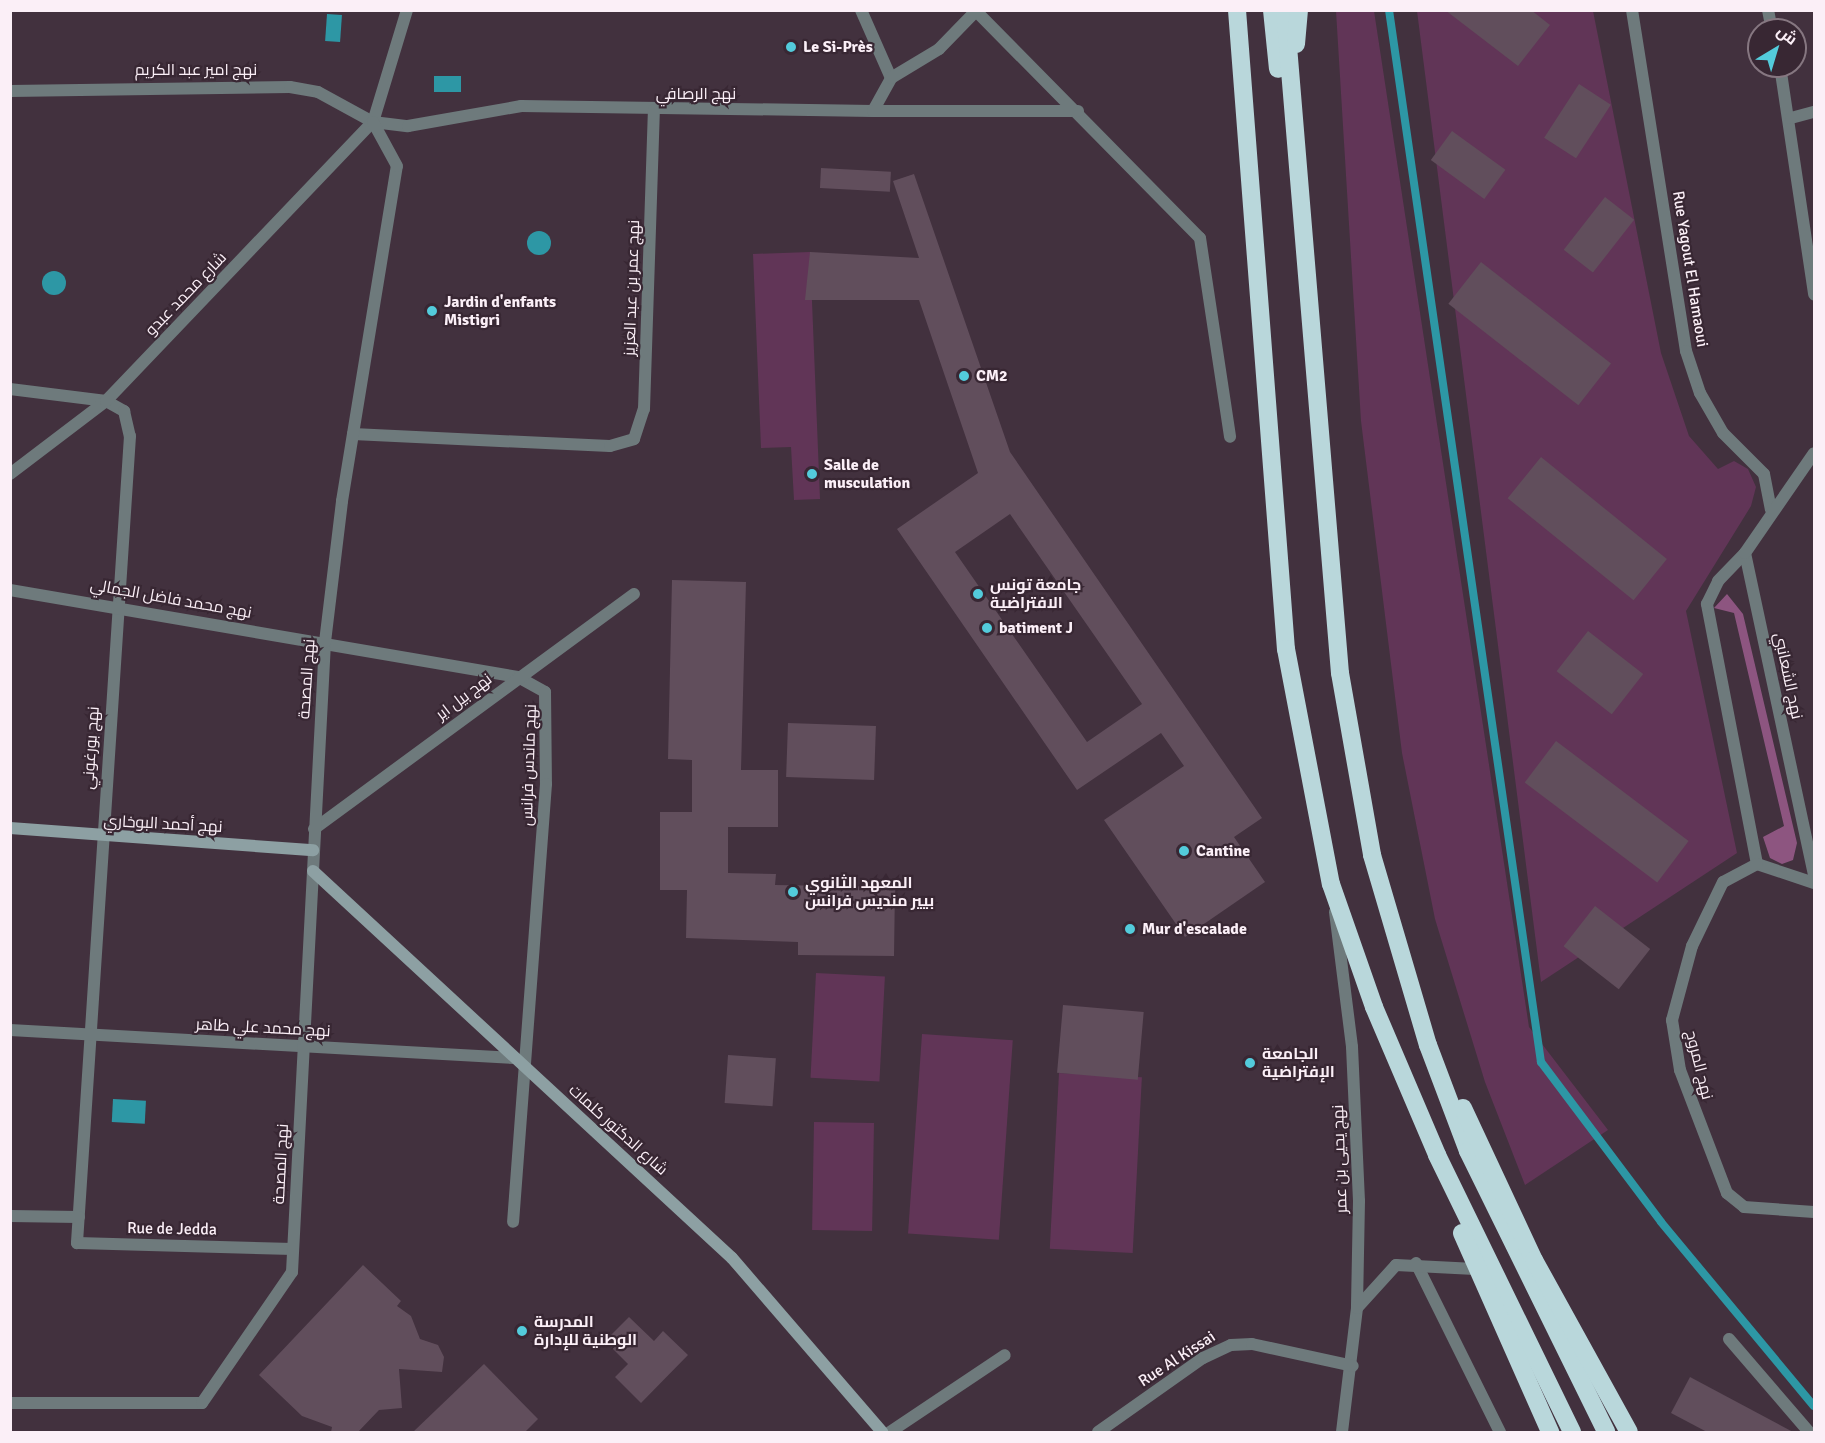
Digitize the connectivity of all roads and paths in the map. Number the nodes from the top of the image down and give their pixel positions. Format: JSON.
{"nodes":[{"id":1,"x":407,"y":10,"type":"edge"},
{"id":2,"x":861,"y":10,"type":"edge"},
{"id":3,"x":1237,"y":10,"type":"edge"},
{"id":4,"x":1272,"y":10,"type":"edge"},
{"id":5,"x":1285,"y":10,"type":"edge"},
{"id":6,"x":1299,"y":10,"type":"edge"},
{"id":7,"x":1632,"y":10,"type":"edge"},
{"id":8,"x":976,"y":11,"type":"edge"},
{"id":9,"x":891,"y":78,"type":"junction"},
{"id":10,"x":1783,"y":78,"type":"edge"},
{"id":11,"x":1292,"y":82,"type":"junction"},
{"id":12,"x":10,"y":90,"type":"edge"},
{"id":13,"x":654,"y":110,"type":"junction"},
{"id":14,"x":873,"y":111,"type":"junction"},
{"id":15,"x":1078,"y":111,"type":"junction"},
{"id":16,"x":1815,"y":112,"type":"edge"},
{"id":17,"x":1791,"y":118,"type":"junction"},
{"id":18,"x":373,"y":122,"type":"junction"},
{"id":19,"x":1298,"y":185,"type":"junction"},
{"id":20,"x":1815,"y":294,"type":"edge"},
{"id":21,"x":10,"y":388,"type":"edge"},
{"id":22,"x":106,"y":401,"type":"junction"},
{"id":23,"x":353,"y":434,"type":"junction"},
{"id":24,"x":1230,"y":437,"type":"dead end"},
{"id":25,"x":1815,"y":453,"type":"edge"},
{"id":26,"x":10,"y":474,"type":"edge"},
{"id":27,"x":1771,"y":509,"type":"junction"},
{"id":28,"x":1745,"y":553,"type":"junction"},
{"id":29,"x":10,"y":590,"type":"edge"},
{"id":30,"x":634,"y":594,"type":"dead end"},
{"id":31,"x":117,"y":605,"type":"junction"},
{"id":32,"x":325,"y":642,"type":"junction"},
{"id":33,"x":519,"y":677,"type":"junction"},
{"id":34,"x":10,"y":828,"type":"edge"},
{"id":35,"x":314,"y":829,"type":"junction"},
{"id":36,"x":101,"y":837,"type":"junction"},
{"id":37,"x":313,"y":850,"type":"junction"},
{"id":38,"x":1757,"y":864,"type":"junction"},
{"id":39,"x":313,"y":871,"type":"junction"},
{"id":40,"x":1815,"y":876,"type":"edge"},
{"id":41,"x":1815,"y":883,"type":"edge"},
{"id":42,"x":1331,"y":884,"type":"junction"},
{"id":43,"x":1408,"y":979,"type":"junction"},
{"id":44,"x":1374,"y":1007,"type":"junction"},
{"id":45,"x":10,"y":1030,"type":"edge"},
{"id":46,"x":88,"y":1035,"type":"junction"},
{"id":47,"x":303,"y":1047,"type":"junction"},
{"id":48,"x":514,"y":1058,"type":"junction"},
{"id":49,"x":525,"y":1068,"type":"junction"},
{"id":50,"x":1815,"y":1212,"type":"edge"},
{"id":51,"x":10,"y":1216,"type":"edge"},
{"id":52,"x":79,"y":1217,"type":"junction"},
{"id":53,"x":513,"y":1222,"type":"dead end"},
{"id":54,"x":293,"y":1249,"type":"junction"},
{"id":55,"x":1416,"y":1263,"type":"junction"},
{"id":56,"x":1475,"y":1269,"type":"junction"},
{"id":57,"x":1357,"y":1308,"type":"junction"},
{"id":58,"x":1729,"y":1339,"type":"dead end"},
{"id":59,"x":1005,"y":1355,"type":"dead end"},
{"id":60,"x":1353,"y":1366,"type":"junction"},
{"id":61,"x":10,"y":1403,"type":"edge"},
{"id":62,"x":882,"y":1432,"type":"edge"},
{"id":63,"x":890,"y":1432,"type":"edge"},
{"id":64,"x":1098,"y":1432,"type":"edge"},
{"id":65,"x":1342,"y":1432,"type":"edge"},
{"id":66,"x":1500,"y":1432,"type":"edge"},
{"id":67,"x":1550,"y":1432,"type":"edge"},
{"id":68,"x":1572,"y":1432,"type":"edge"},
{"id":69,"x":1606,"y":1432,"type":"edge"},
{"id":70,"x":1629,"y":1432,"type":"edge"},
{"id":71,"x":1809,"y":1432,"type":"edge"}],
"edges":[{"from":1,"to":18,"type":"street"},
{"from":2,"to":9,"type":"street"},
{"from":3,"to":42,"type":"highway"},
{"from":4,"to":19,"type":"highway"},
{"from":5,"to":11,"type":"highway"},
{"from":6,"to":11,"type":"highway"},
{"from":7,"to":27,"type":"street","name":"Rue Yagout El Hamaoui"},
{"from":8,"to":9,"type":"street"},
{"from":8,"to":15,"type":"street"},
{"from":9,"to":14,"type":"street"},
{"from":10,"to":17,"type":"street"},
{"from":11,"to":19,"type":"highway"},
{"from":12,"to":18,"type":"street","name":"نهج امير عبد الكريم"},
{"from":13,"to":14,"type":"street","name":"نهج الرصافي"},
{"from":13,"to":18,"type":"street","name":"نهج الرصافي"},
{"from":13,"to":23,"type":"street","name":"نهج عمر بن عبد العزيز"},
{"from":14,"to":15,"type":"street","name":"نهج الرصافي"},
{"from":15,"to":24,"type":"street"},
{"from":16,"to":17,"type":"street"},
{"from":17,"to":20,"type":"street"},
{"from":18,"to":22,"type":"street","name":"شارع محمد عبدو"},
{"from":18,"to":23,"type":"street","name":"نهج المصحة"},
{"from":19,"to":43,"type":"highway"},
{"from":21,"to":22,"type":"street"},
{"from":22,"to":26,"type":"street","name":"شارع محمد عبدو"},
{"from":22,"to":31,"type":"street","name":"نهج بورغوني"},
{"from":23,"to":32,"type":"street","name":"نهج المصحة"},
{"from":25,"to":27,"type":"street"},
{"from":27,"to":28,"type":"street"},
{"from":28,"to":38,"type":"street"},
{"from":28,"to":40,"type":"street","name":"نهج الشعانبي"},
{"from":29,"to":31,"type":"street","name":"نهج محمد فاضل الجمالي"},
{"from":30,"to":33,"type":"street","name":"نهج بيل اير"},
{"from":31,"to":32,"type":"street","name":"نهج محمد فاضل الجمالي"},
{"from":31,"to":36,"type":"street","name":"نهج بورغوني"},
{"from":32,"to":33,"type":"street","name":"نهج ماندس فرانس"},
{"from":32,"to":35,"type":"street","name":"نهج المصحة"},
{"from":33,"to":35,"type":"street","name":"نهج بيل اير"},
{"from":33,"to":49,"type":"street","name":"نهج ماندس فرانس"},
{"from":34,"to":36,"type":"street","name":"نهج أحمد البوخاري"},
{"from":35,"to":37,"type":"street","name":"نهج المصحة"},
{"from":36,"to":37,"type":"street","name":"نهج أحمد البوخاري"},
{"from":36,"to":46,"type":"street","name":"نهج بورغوني"},
{"from":37,"to":39,"type":"street","name":"نهج المصحة"},
{"from":38,"to":41,"type":"street"},
{"from":38,"to":50,"type":"street","name":"نهج المروج"},
{"from":39,"to":47,"type":"street","name":"نهج المصحة"},
{"from":39,"to":48,"type":"street","name":"شارع الدكتور كلمات"},
{"from":42,"to":44,"type":"highway"},
{"from":42,"to":57,"type":"street","name":"نهج يحيى بن عمر"},
{"from":43,"to":69,"type":"highway"},
{"from":43,"to":70,"type":"highway"},
{"from":44,"to":56,"type":"highway"},
{"from":44,"to":68,"type":"highway"},
{"from":45,"to":46,"type":"street","name":"نهج محمد علي طاهر"},
{"from":46,"to":47,"type":"street","name":"نهج محمد علي طاهر"},
{"from":46,"to":52,"type":"street","name":"نهج بورغوني"},
{"from":47,"to":48,"type":"street","name":"نهج محمد علي طاهر"},
{"from":47,"to":54,"type":"street","name":"نهج المصحة"},
{"from":48,"to":49,"type":"street","name":"شارع الدكتور كلمات"},
{"from":49,"to":53,"type":"street","name":"نهج ماندس فرانس"},
{"from":49,"to":62,"type":"street","name":"شارع الدكتور كلمات"},
{"from":51,"to":52,"type":"street"},
{"from":52,"to":54,"type":"street","name":"Rue de Jedda"},
{"from":54,"to":61,"type":"street","name":"نهج المصحة"},
{"from":55,"to":56,"type":"street"},
{"from":55,"to":57,"type":"street"},
{"from":55,"to":66,"type":"street"},
{"from":56,"to":67,"type":"highway"},
{"from":57,"to":60,"type":"street","name":"نهج يحيى بن عمر"},
{"from":58,"to":71,"type":"street"},
{"from":59,"to":63,"type":"street"},
{"from":60,"to":64,"type":"street","name":"Rue Al Kissai"},
{"from":60,"to":65,"type":"street","name":"نهج يحيى بن عمر"}]}
